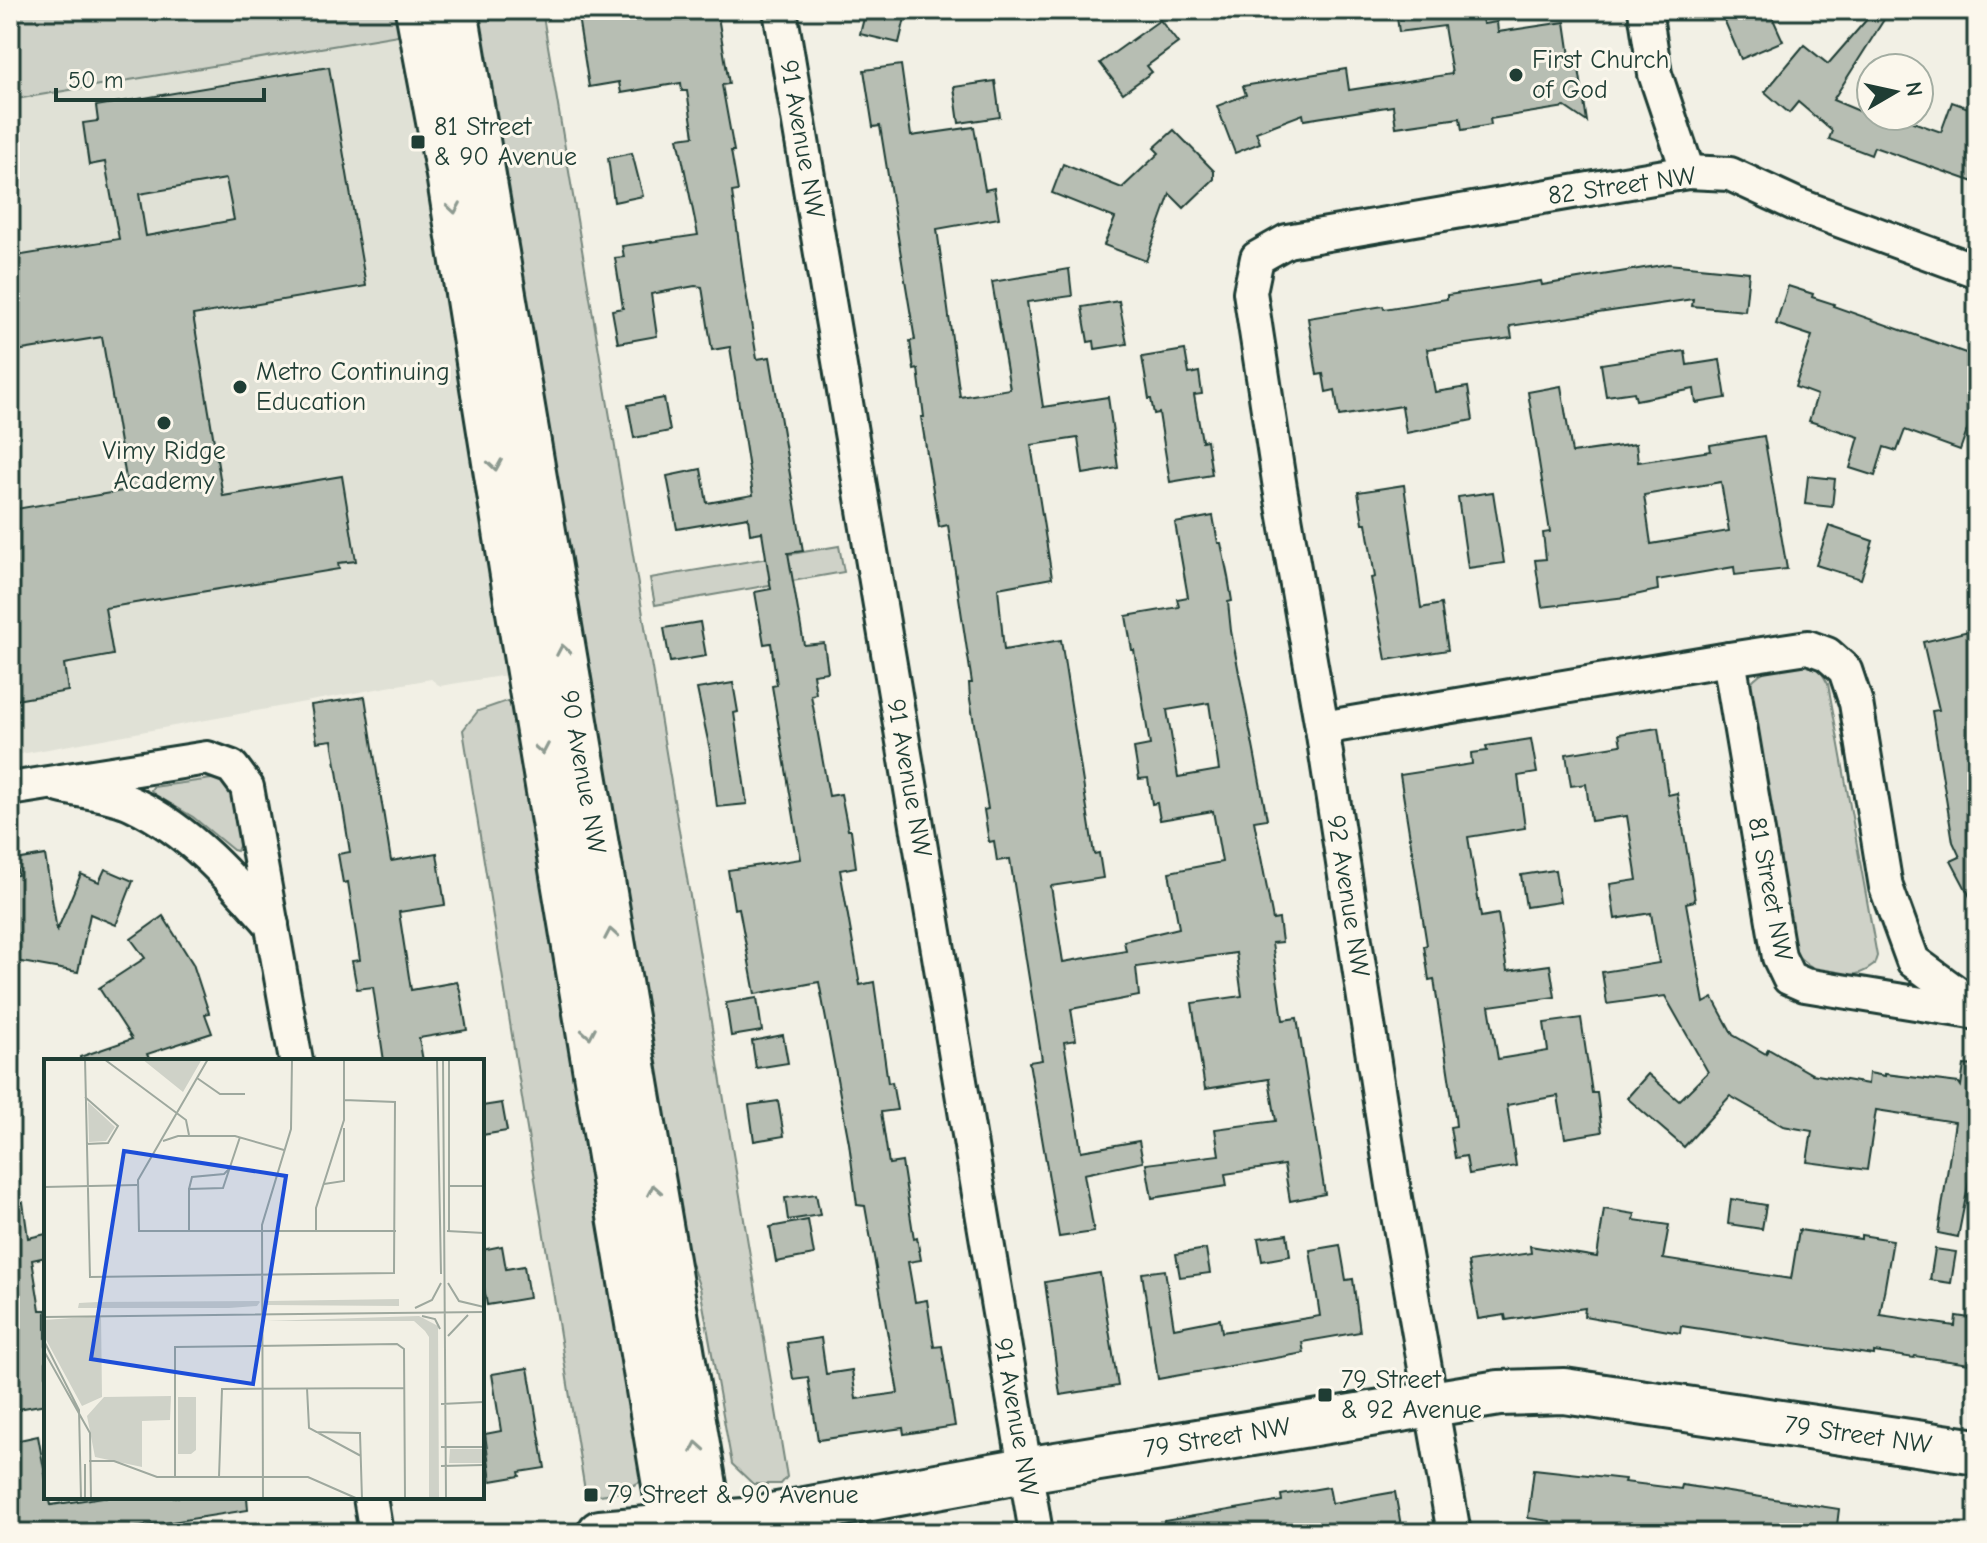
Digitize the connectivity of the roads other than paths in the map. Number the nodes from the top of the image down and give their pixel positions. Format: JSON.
{"nodes":[{"id":1,"x":418,"y":10,"type":"edge"},
{"id":2,"x":455,"y":10,"type":"edge"},
{"id":3,"x":1645,"y":10,"type":"edge"},
{"id":4,"x":782,"y":14,"type":"edge"},
{"id":5,"x":1688,"y":172,"type":"junction"},
{"id":6,"x":1257,"y":258,"type":"joint"},
{"id":7,"x":1977,"y":271,"type":"edge"},
{"id":8,"x":1729,"y":659,"type":"junction"},
{"id":9,"x":1322,"y":728,"type":"junction"},
{"id":10,"x":48,"y":783,"type":"junction"},
{"id":11,"x":10,"y":789,"type":"edge"},
{"id":12,"x":272,"y":925,"type":"junction"},
{"id":13,"x":1977,"y":1010,"type":"edge"},
{"id":14,"x":296,"y":1059,"type":"edge"},
{"id":15,"x":1431,"y":1403,"type":"junction"},
{"id":16,"x":1977,"y":1452,"type":"edge"},
{"id":17,"x":1025,"y":1470,"type":"junction"},
{"id":18,"x":370,"y":1499,"type":"edge"},
{"id":19,"x":692,"y":1529,"type":"edge"},
{"id":20,"x":376,"y":1533,"type":"edge"},
{"id":21,"x":600,"y":1533,"type":"edge"},
{"id":22,"x":1036,"y":1533,"type":"edge"},
{"id":23,"x":1454,"y":1533,"type":"edge"}],
"edges":[{"from":1,"to":19,"type":"main road","name":"90 Avenue NW","one_way":true},
{"from":19,"to":2,"type":"main road","name":"90 Avenue NW","one_way":true},
{"from":3,"to":5,"type":"street"},
{"from":4,"to":17,"type":"street","name":"91 Avenue NW"},
{"from":5,"to":6,"type":"street","name":"82 Street NW"},
{"from":5,"to":7,"type":"street","name":"82 Street NW"},
{"from":6,"to":9,"type":"street","name":"92 Avenue NW"},
{"from":8,"to":9,"type":"street","name":"81 Street NW"},
{"from":8,"to":13,"type":"street","name":"81 Street NW"},
{"from":8,"to":13,"type":"street","name":"81 Street NW"},
{"from":9,"to":15,"type":"street","name":"92 Avenue NW"},
{"from":10,"to":11,"type":"street"},
{"from":10,"to":12,"type":"street"},
{"from":10,"to":12,"type":"street"},
{"from":12,"to":14,"type":"street"},
{"from":15,"to":16,"type":"main road","name":"79 Street NW"},
{"from":15,"to":17,"type":"main road","name":"79 Street NW"},
{"from":15,"to":23,"type":"street","name":"92 Avenue NW"},
{"from":17,"to":19,"type":"main road","name":"79 Street NW"},
{"from":17,"to":22,"type":"street","name":"91 Avenue NW"},
{"from":18,"to":20,"type":"street"},
{"from":19,"to":21,"type":"main road","name":"79 Street NW"}]}
